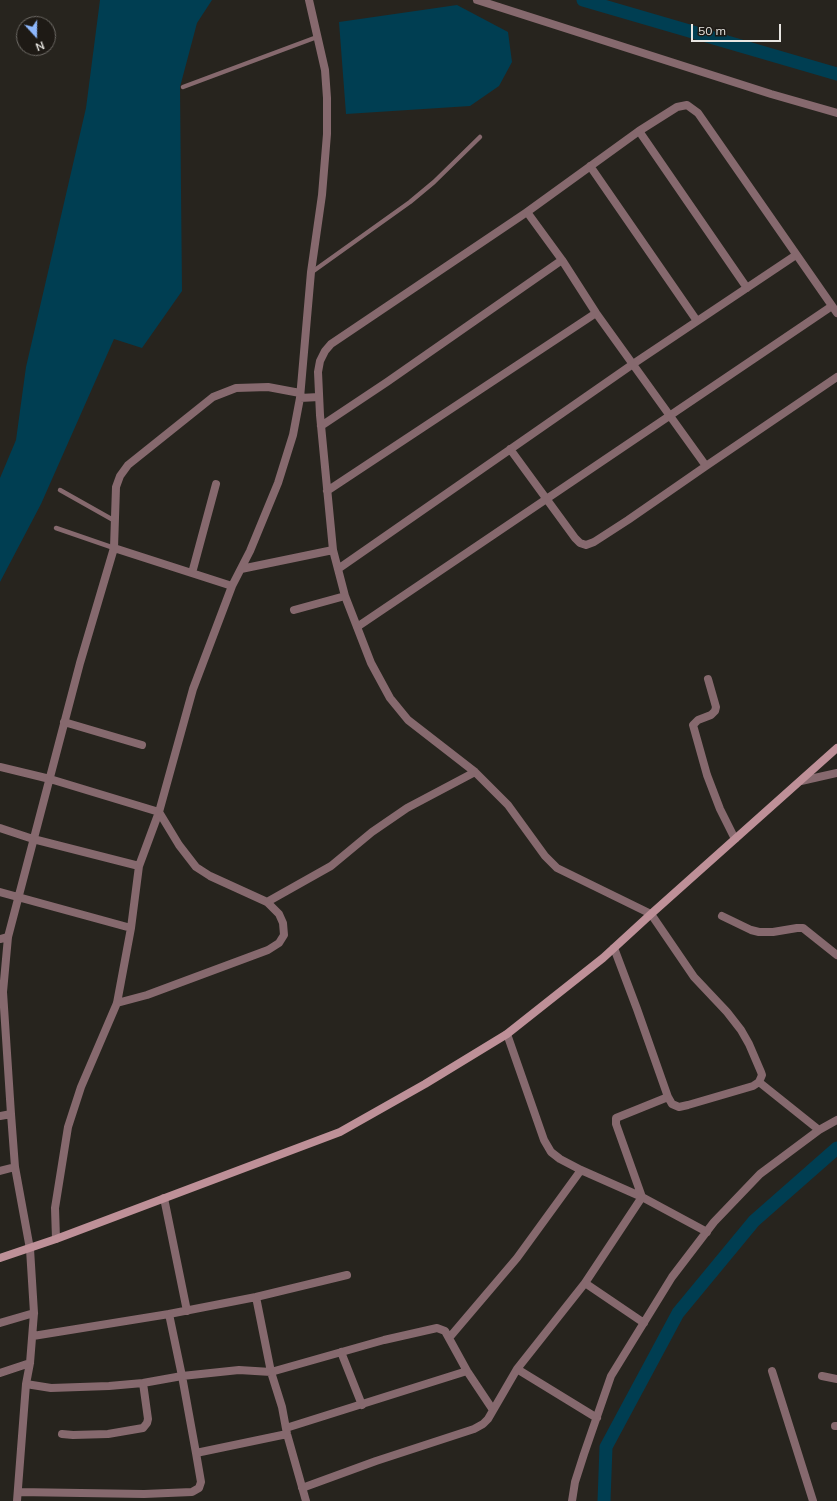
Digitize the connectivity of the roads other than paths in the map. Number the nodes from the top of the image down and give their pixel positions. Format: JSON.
{"nodes":[{"id":1,"x":309,"y":0,"type":"edge"},
{"id":2,"x":478,"y":0,"type":"edge"},
{"id":3,"x":317,"y":37,"type":"junction"},
{"id":4,"x":183,"y":87,"type":"dead end"},
{"id":5,"x":837,"y":112,"type":"edge"},
{"id":6,"x":640,"y":131,"type":"junction"},
{"id":7,"x":480,"y":137,"type":"dead end"},
{"id":8,"x":590,"y":166,"type":"junction"},
{"id":9,"x":527,"y":212,"type":"junction"},
{"id":10,"x":796,"y":255,"type":"junction"},
{"id":11,"x":562,"y":260,"type":"junction"},
{"id":12,"x":311,"y":272,"type":"junction"},
{"id":13,"x":747,"y":288,"type":"junction"},
{"id":14,"x":832,"y":306,"type":"junction"},
{"id":15,"x":596,"y":312,"type":"junction"},
{"id":16,"x":837,"y":313,"type":"edge"},
{"id":17,"x":697,"y":322,"type":"junction"},
{"id":18,"x":633,"y":364,"type":"junction"},
{"id":19,"x":837,"y":377,"type":"edge"},
{"id":20,"x":300,"y":395,"type":"junction"},
{"id":21,"x":319,"y":397,"type":"junction"},
{"id":22,"x":669,"y":416,"type":"junction"},
{"id":23,"x":321,"y":426,"type":"junction"},
{"id":24,"x":510,"y":448,"type":"junction"},
{"id":25,"x":706,"y":466,"type":"junction"},
{"id":26,"x":216,"y":484,"type":"dead end"},
{"id":27,"x":60,"y":490,"type":"dead end"},
{"id":28,"x":327,"y":491,"type":"junction"},
{"id":29,"x":546,"y":499,"type":"junction"},
{"id":30,"x":115,"y":521,"type":"junction"},
{"id":31,"x":56,"y":528,"type":"dead end"},
{"id":32,"x":114,"y":548,"type":"junction"},
{"id":33,"x":333,"y":550,"type":"junction"},
{"id":34,"x":241,"y":568,"type":"junction"},
{"id":35,"x":338,"y":569,"type":"junction"},
{"id":36,"x":192,"y":573,"type":"junction"},
{"id":37,"x":232,"y":586,"type":"junction"},
{"id":38,"x":345,"y":596,"type":"junction"},
{"id":39,"x":294,"y":610,"type":"dead end"},
{"id":40,"x":357,"y":627,"type":"junction"},
{"id":41,"x":708,"y":679,"type":"dead end"},
{"id":42,"x":64,"y":722,"type":"junction"},
{"id":43,"x":142,"y":745,"type":"dead end"},
{"id":44,"x":837,"y":748,"type":"edge"},
{"id":45,"x":0,"y":767,"type":"edge"},
{"id":46,"x":475,"y":772,"type":"junction"},
{"id":47,"x":837,"y":774,"type":"edge"},
{"id":48,"x":50,"y":779,"type":"junction"},
{"id":49,"x":801,"y":781,"type":"junction"},
{"id":50,"x":159,"y":812,"type":"junction"},
{"id":51,"x":0,"y":828,"type":"edge"},
{"id":52,"x":33,"y":839,"type":"junction"},
{"id":53,"x":735,"y":839,"type":"junction"},
{"id":54,"x":139,"y":866,"type":"junction"},
{"id":55,"x":0,"y":892,"type":"edge"},
{"id":56,"x":19,"y":898,"type":"junction"},
{"id":57,"x":267,"y":902,"type":"junction"},
{"id":58,"x":651,"y":914,"type":"junction"},
{"id":59,"x":722,"y":916,"type":"dead end"},
{"id":60,"x":130,"y":928,"type":"junction"},
{"id":61,"x":4,"y":938,"type":"edge"},
{"id":62,"x":614,"y":948,"type":"junction"},
{"id":63,"x":837,"y":955,"type":"edge"},
{"id":64,"x":1,"y":992,"type":"edge"},
{"id":65,"x":117,"y":1003,"type":"junction"},
{"id":66,"x":507,"y":1034,"type":"junction"},
{"id":67,"x":4,"y":1056,"type":"edge"},
{"id":68,"x":759,"y":1082,"type":"junction"},
{"id":69,"x":668,"y":1097,"type":"junction"},
{"id":70,"x":11,"y":1114,"type":"junction"},
{"id":71,"x":0,"y":1116,"type":"edge"},
{"id":72,"x":837,"y":1120,"type":"edge"},
{"id":73,"x":819,"y":1130,"type":"junction"},
{"id":74,"x":15,"y":1167,"type":"junction"},
{"id":75,"x":581,"y":1170,"type":"junction"},
{"id":76,"x":0,"y":1171,"type":"edge"},
{"id":77,"x":642,"y":1197,"type":"junction"},
{"id":78,"x":164,"y":1198,"type":"junction"},
{"id":79,"x":707,"y":1232,"type":"junction"},
{"id":80,"x":56,"y":1239,"type":"junction"},
{"id":81,"x":30,"y":1249,"type":"junction"},
{"id":82,"x":0,"y":1258,"type":"edge"},
{"id":83,"x":348,"y":1275,"type":"dead end"},
{"id":84,"x":585,"y":1283,"type":"junction"},
{"id":85,"x":256,"y":1297,"type":"junction"},
{"id":86,"x":187,"y":1311,"type":"junction"},
{"id":87,"x":34,"y":1313,"type":"junction"},
{"id":88,"x":169,"y":1314,"type":"junction"},
{"id":89,"x":0,"y":1323,"type":"edge"},
{"id":90,"x":644,"y":1323,"type":"junction"},
{"id":91,"x":33,"y":1336,"type":"junction"},
{"id":92,"x":449,"y":1338,"type":"junction"},
{"id":93,"x":341,"y":1352,"type":"junction"},
{"id":94,"x":30,"y":1363,"type":"junction"},
{"id":95,"x":517,"y":1369,"type":"junction"},
{"id":96,"x":772,"y":1370,"type":"dead end"},
{"id":97,"x":271,"y":1372,"type":"junction"},
{"id":98,"x":467,"y":1372,"type":"junction"},
{"id":99,"x":0,"y":1373,"type":"edge"},
{"id":100,"x":182,"y":1376,"type":"junction"},
{"id":101,"x":822,"y":1376,"type":"dead end"},
{"id":102,"x":837,"y":1379,"type":"edge"},
{"id":103,"x":143,"y":1383,"type":"junction"},
{"id":104,"x":26,"y":1384,"type":"junction"},
{"id":105,"x":362,"y":1405,"type":"junction"},
{"id":106,"x":493,"y":1410,"type":"junction"},
{"id":107,"x":597,"y":1418,"type":"junction"},
{"id":108,"x":286,"y":1431,"type":"junction"},
{"id":109,"x":62,"y":1434,"type":"dead end"},
{"id":110,"x":196,"y":1453,"type":"junction"},
{"id":111,"x":302,"y":1488,"type":"junction"},
{"id":112,"x":18,"y":1492,"type":"junction"},
{"id":113,"x":17,"y":1501,"type":"edge"},
{"id":114,"x":306,"y":1501,"type":"edge"},
{"id":115,"x":572,"y":1501,"type":"edge"},
{"id":116,"x":813,"y":1501,"type":"edge"}],
"edges":[{"from":1,"to":3,"type":"street"},
{"from":2,"to":5,"type":"street"},
{"from":3,"to":4,"type":"lane"},
{"from":3,"to":12,"type":"street"},
{"from":6,"to":8,"type":"street"},
{"from":6,"to":10,"type":"street"},
{"from":6,"to":13,"type":"street"},
{"from":7,"to":12,"type":"lane"},
{"from":8,"to":9,"type":"street"},
{"from":8,"to":17,"type":"street"},
{"from":9,"to":11,"type":"street"},
{"from":9,"to":21,"type":"street"},
{"from":10,"to":13,"type":"street"},
{"from":10,"to":14,"type":"street"},
{"from":11,"to":15,"type":"street"},
{"from":11,"to":23,"type":"street"},
{"from":12,"to":20,"type":"street"},
{"from":13,"to":17,"type":"street"},
{"from":14,"to":16,"type":"street"},
{"from":14,"to":22,"type":"street"},
{"from":15,"to":18,"type":"street"},
{"from":15,"to":28,"type":"street"},
{"from":17,"to":18,"type":"street"},
{"from":18,"to":22,"type":"street"},
{"from":18,"to":24,"type":"street"},
{"from":19,"to":25,"type":"street"},
{"from":20,"to":21,"type":"street"},
{"from":20,"to":30,"type":"street"},
{"from":20,"to":34,"type":"street"},
{"from":21,"to":23,"type":"street"},
{"from":22,"to":25,"type":"street"},
{"from":22,"to":29,"type":"street"},
{"from":23,"to":28,"type":"street"},
{"from":24,"to":29,"type":"street"},
{"from":24,"to":35,"type":"street"},
{"from":25,"to":29,"type":"street"},
{"from":26,"to":36,"type":"street"},
{"from":27,"to":30,"type":"lane"},
{"from":28,"to":33,"type":"street"},
{"from":29,"to":40,"type":"street"},
{"from":30,"to":32,"type":"street"},
{"from":31,"to":32,"type":"lane"},
{"from":32,"to":36,"type":"street"},
{"from":32,"to":42,"type":"street"},
{"from":33,"to":34,"type":"street"},
{"from":33,"to":35,"type":"street"},
{"from":34,"to":37,"type":"street"},
{"from":35,"to":38,"type":"street"},
{"from":36,"to":37,"type":"street"},
{"from":37,"to":50,"type":"street"},
{"from":38,"to":39,"type":"street"},
{"from":38,"to":40,"type":"street"},
{"from":40,"to":46,"type":"street"},
{"from":41,"to":53,"type":"street"},
{"from":42,"to":43,"type":"street"},
{"from":42,"to":48,"type":"street"},
{"from":44,"to":49,"type":"street"},
{"from":45,"to":48,"type":"street"},
{"from":46,"to":57,"type":"street"},
{"from":46,"to":58,"type":"street"},
{"from":47,"to":49,"type":"street"},
{"from":48,"to":50,"type":"street"},
{"from":48,"to":52,"type":"street"},
{"from":49,"to":53,"type":"street"},
{"from":50,"to":54,"type":"street"},
{"from":50,"to":57,"type":"street"},
{"from":51,"to":52,"type":"street"},
{"from":52,"to":54,"type":"street"},
{"from":52,"to":56,"type":"street"},
{"from":53,"to":58,"type":"street"},
{"from":54,"to":60,"type":"street"},
{"from":55,"to":56,"type":"street"},
{"from":56,"to":60,"type":"street"},
{"from":56,"to":61,"type":"street"},
{"from":57,"to":65,"type":"street"},
{"from":58,"to":62,"type":"street"},
{"from":58,"to":68,"type":"street"},
{"from":59,"to":63,"type":"street"},
{"from":60,"to":65,"type":"street"},
{"from":61,"to":64,"type":"street"},
{"from":62,"to":66,"type":"street"},
{"from":62,"to":69,"type":"street"},
{"from":64,"to":67,"type":"street"},
{"from":65,"to":80,"type":"street"},
{"from":66,"to":75,"type":"street"},
{"from":66,"to":78,"type":"street"},
{"from":67,"to":70,"type":"street"},
{"from":68,"to":69,"type":"street"},
{"from":68,"to":73,"type":"street"},
{"from":69,"to":77,"type":"street"},
{"from":70,"to":71,"type":"street"},
{"from":70,"to":74,"type":"street"},
{"from":72,"to":73,"type":"street"},
{"from":73,"to":79,"type":"street"},
{"from":74,"to":76,"type":"street"},
{"from":74,"to":81,"type":"street"},
{"from":75,"to":77,"type":"street"},
{"from":75,"to":92,"type":"street"},
{"from":77,"to":79,"type":"street"},
{"from":77,"to":84,"type":"street"},
{"from":78,"to":80,"type":"street"},
{"from":78,"to":86,"type":"street"},
{"from":79,"to":90,"type":"street"},
{"from":80,"to":81,"type":"street"},
{"from":81,"to":82,"type":"street"},
{"from":81,"to":87,"type":"street"},
{"from":83,"to":85,"type":"street"},
{"from":84,"to":90,"type":"street"},
{"from":84,"to":95,"type":"street"},
{"from":85,"to":86,"type":"street"},
{"from":85,"to":97,"type":"street"},
{"from":86,"to":88,"type":"street"},
{"from":87,"to":89,"type":"street"},
{"from":87,"to":91,"type":"street"},
{"from":88,"to":91,"type":"street"},
{"from":88,"to":100,"type":"street"},
{"from":90,"to":107,"type":"street"},
{"from":91,"to":94,"type":"street"},
{"from":92,"to":93,"type":"street"},
{"from":92,"to":98,"type":"street"},
{"from":93,"to":97,"type":"street"},
{"from":93,"to":105,"type":"street"},
{"from":94,"to":99,"type":"street"},
{"from":94,"to":104,"type":"street"},
{"from":95,"to":106,"type":"street"},
{"from":95,"to":107,"type":"street"},
{"from":96,"to":116,"type":"street"},
{"from":97,"to":100,"type":"street"},
{"from":97,"to":108,"type":"street"},
{"from":98,"to":105,"type":"street"},
{"from":98,"to":106,"type":"street"},
{"from":100,"to":103,"type":"street"},
{"from":100,"to":110,"type":"street"},
{"from":101,"to":102,"type":"street"},
{"from":103,"to":104,"type":"street"},
{"from":103,"to":109,"type":"street"},
{"from":104,"to":112,"type":"street"},
{"from":105,"to":108,"type":"street"},
{"from":106,"to":111,"type":"street"},
{"from":107,"to":115,"type":"street"},
{"from":108,"to":110,"type":"street"},
{"from":108,"to":111,"type":"street"},
{"from":110,"to":112,"type":"street"},
{"from":111,"to":114,"type":"street"},
{"from":112,"to":113,"type":"street"}]}
